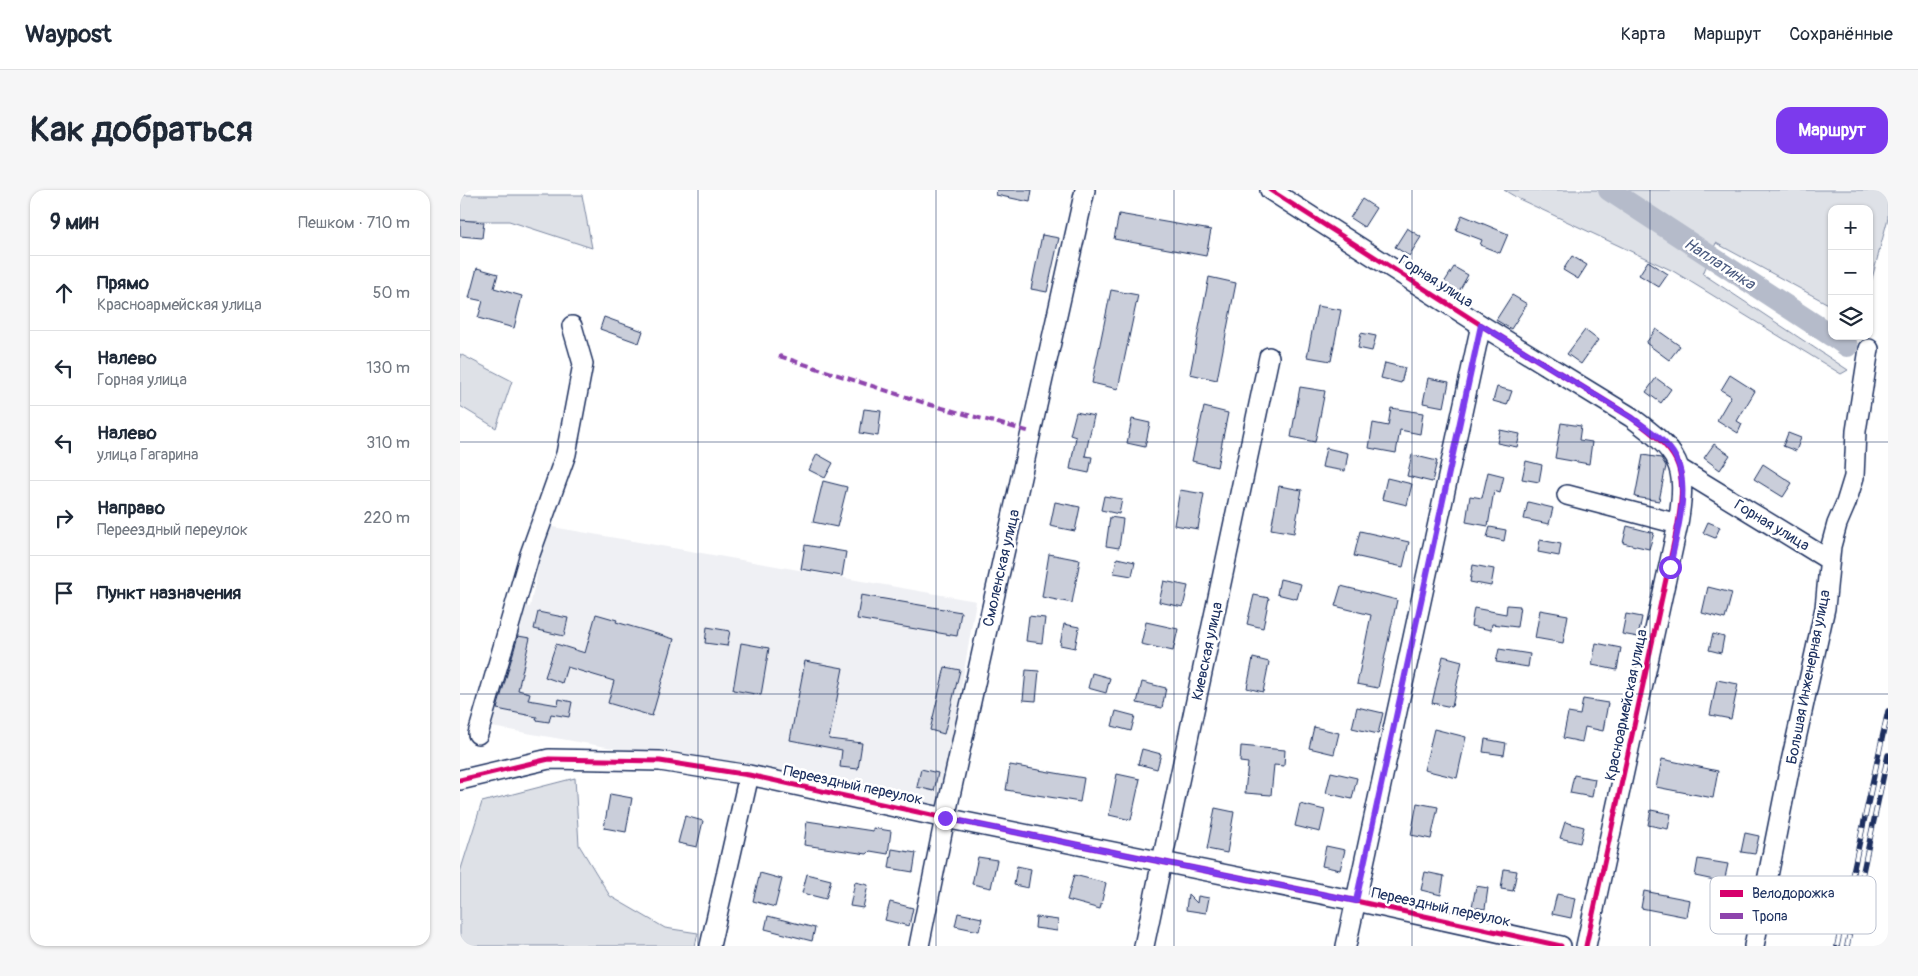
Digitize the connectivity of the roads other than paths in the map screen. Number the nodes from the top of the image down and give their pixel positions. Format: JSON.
{"nodes":[{"id":1,"x":1085,"y":190,"type":"edge"},
{"id":2,"x":1270,"y":190,"type":"edge"},
{"id":3,"x":1481,"y":325,"type":"junction"},
{"id":4,"x":572,"y":326,"type":"dead end"},
{"id":5,"x":1870,"y":349,"type":"dead end"},
{"id":6,"x":1269,"y":356,"type":"dead end"},
{"id":7,"x":1680,"y":469,"type":"junction"},
{"id":8,"x":1566,"y":495,"type":"dead end"},
{"id":9,"x":1678,"y":524,"type":"junction"},
{"id":10,"x":1829,"y":560,"type":"junction"},
{"id":11,"x":478,"y":734,"type":"dead end"},
{"id":12,"x":748,"y":775,"type":"junction"},
{"id":13,"x":460,"y":780,"type":"edge"},
{"id":14,"x":945,"y":818,"type":"junction"},
{"id":15,"x":1162,"y":863,"type":"junction"},
{"id":16,"x":1768,"y":876,"type":"edge"},
{"id":17,"x":1356,"y":901,"type":"junction"},
{"id":18,"x":710,"y":946,"type":"edge"},
{"id":19,"x":920,"y":946,"type":"edge"},
{"id":20,"x":1144,"y":946,"type":"edge"},
{"id":21,"x":1346,"y":946,"type":"edge"},
{"id":22,"x":1561,"y":946,"type":"edge"},
{"id":23,"x":1586,"y":946,"type":"edge"}],
"edges":[{"from":1,"to":14,"type":"street","name":"Смоленская улица"},
{"from":2,"to":3,"type":"street","name":"Горная улица"},
{"from":3,"to":7,"type":"street","name":"Горная улица"},
{"from":3,"to":17,"type":"street"},
{"from":4,"to":11,"type":"street"},
{"from":5,"to":10,"type":"street","name":"Большая Инженерная улица"},
{"from":6,"to":15,"type":"street","name":"Киевская улица"},
{"from":7,"to":9,"type":"street","name":"Красноармейская улица"},
{"from":7,"to":10,"type":"street","name":"Горная улица"},
{"from":8,"to":9,"type":"street"},
{"from":9,"to":23,"type":"street","name":"Красноармейская улица"},
{"from":10,"to":16,"type":"street","name":"Большая Инженерная улица"},
{"from":12,"to":13,"type":"street","name":"Переездный переулок"},
{"from":12,"to":14,"type":"street","name":"Переездный переулок"},
{"from":12,"to":18,"type":"street"},
{"from":14,"to":15,"type":"street","name":"Переездный переулок"},
{"from":14,"to":19,"type":"street","name":"Смоленская улица"},
{"from":15,"to":17,"type":"street","name":"Переездный переулок"},
{"from":15,"to":20,"type":"street","name":"Киевская улица"},
{"from":17,"to":21,"type":"street"},
{"from":17,"to":22,"type":"street","name":"Переездный переулок"}]}
